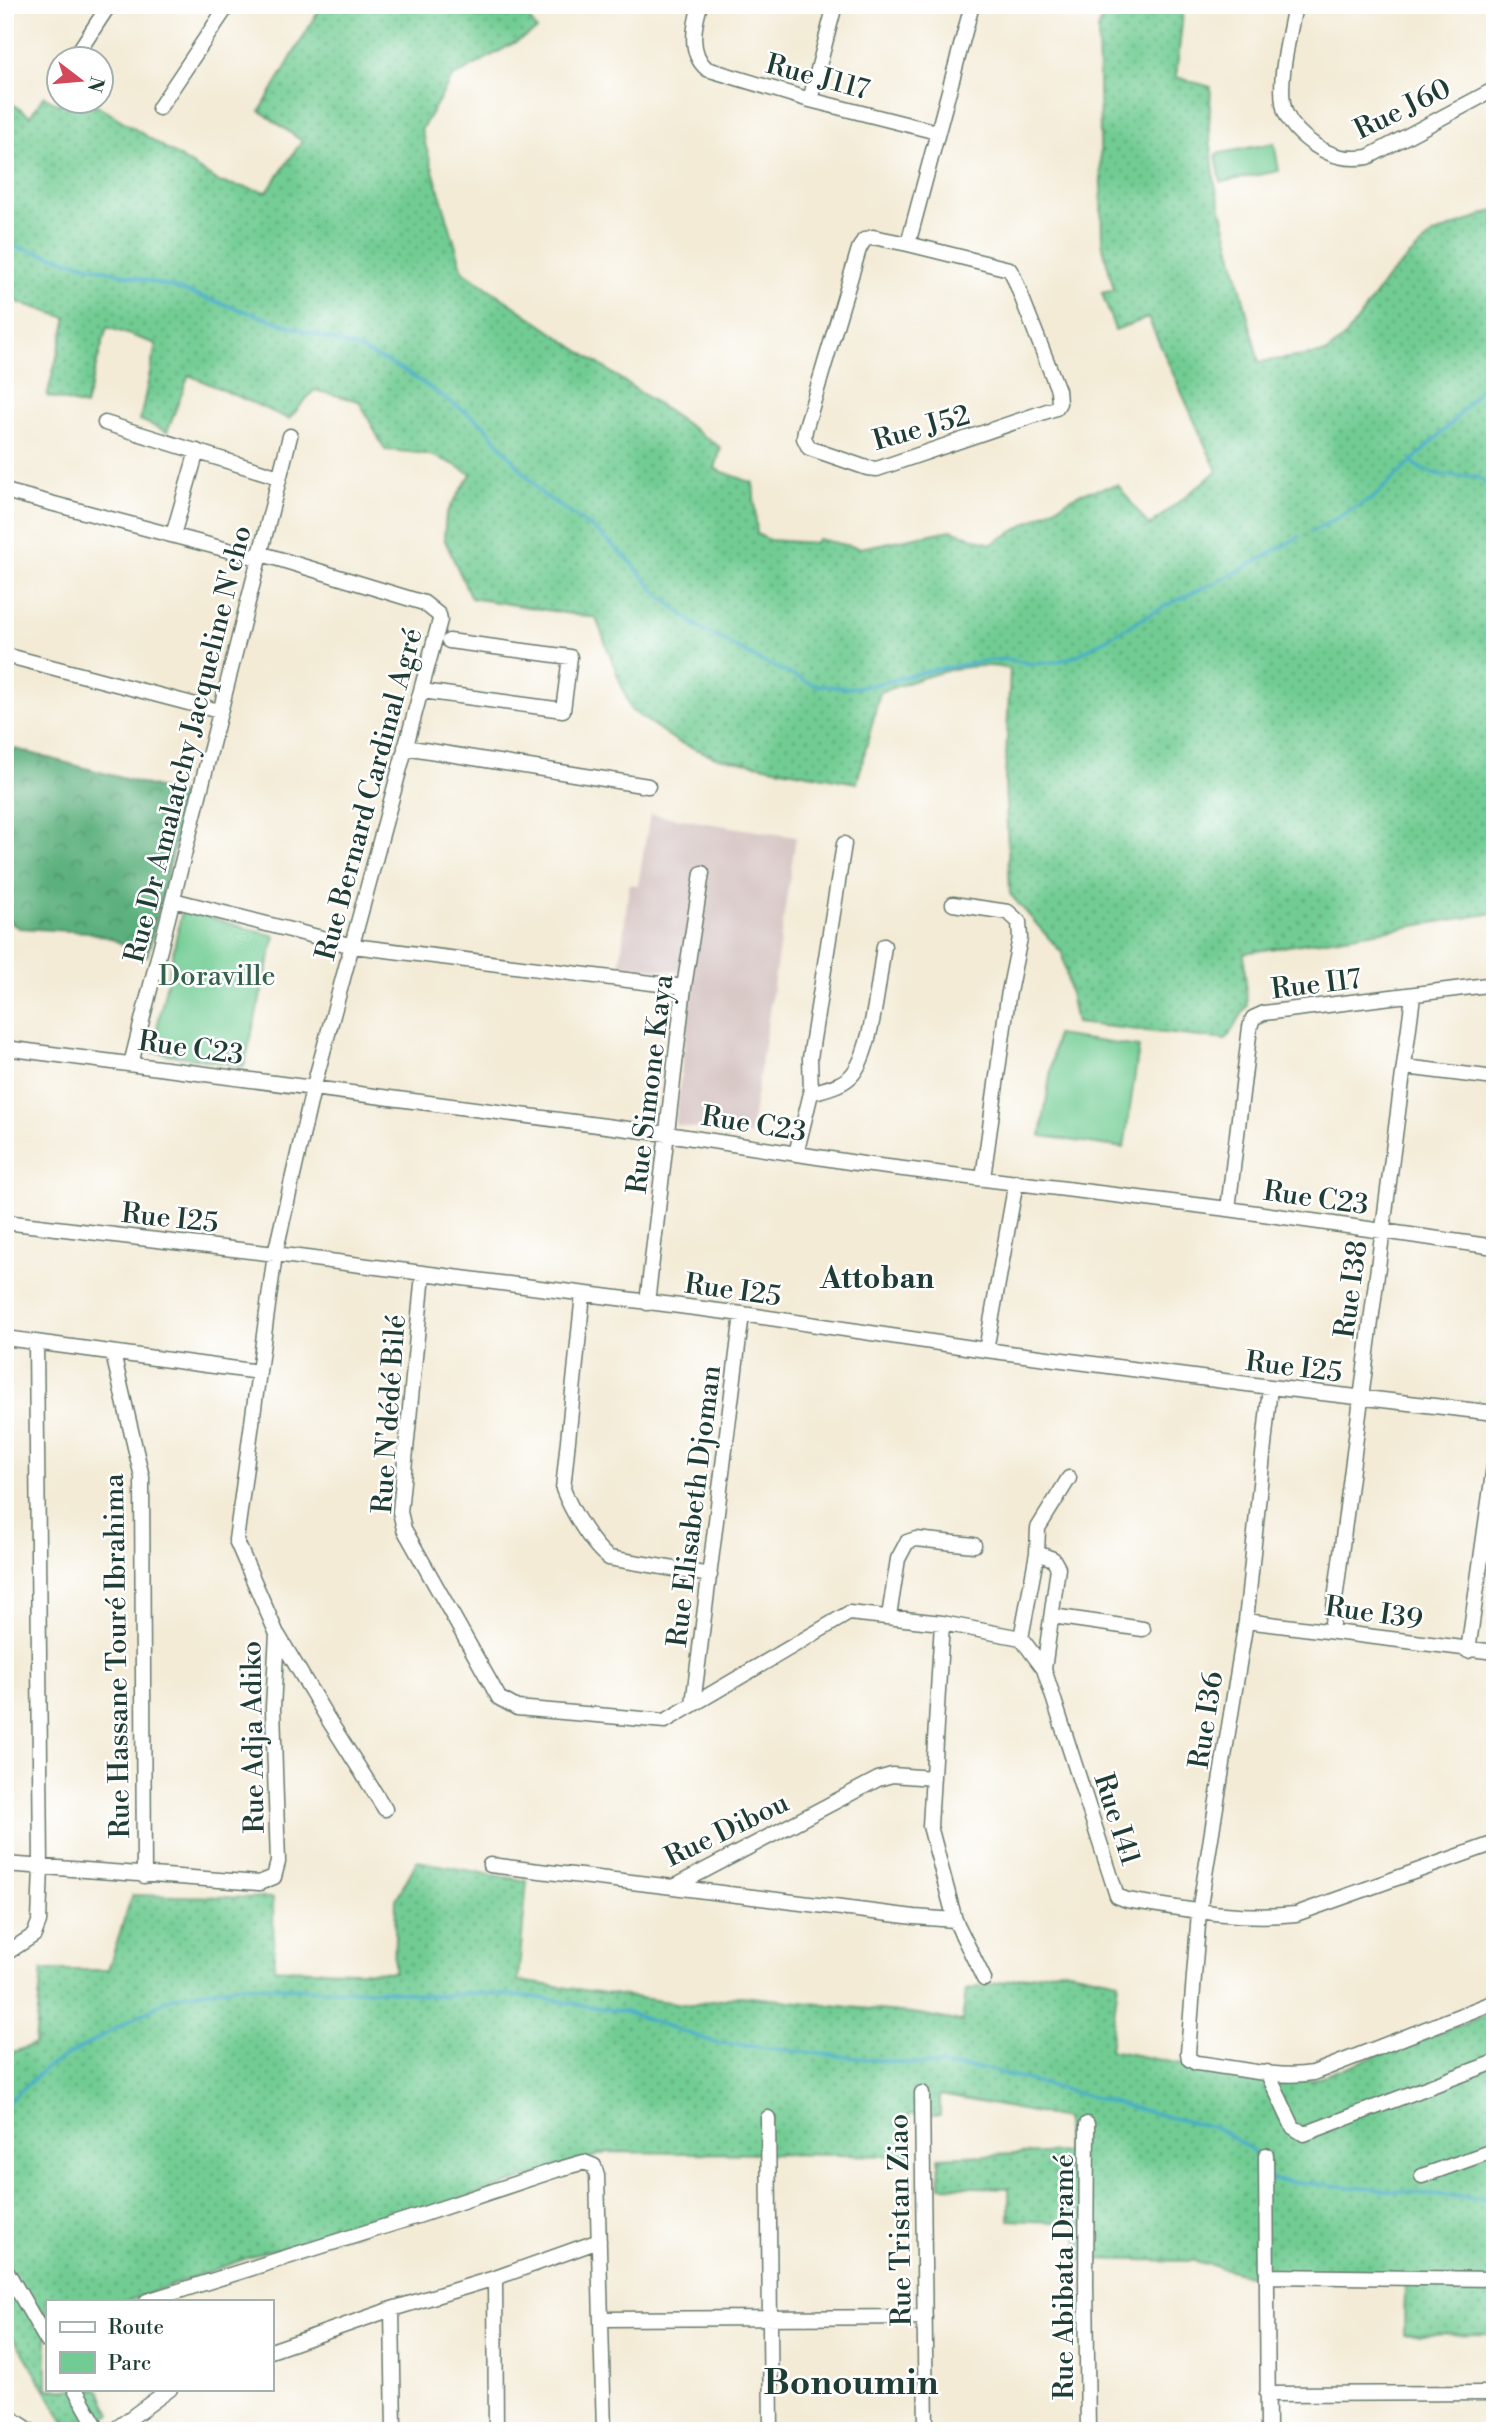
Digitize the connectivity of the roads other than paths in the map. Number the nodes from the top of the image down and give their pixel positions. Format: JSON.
{"nodes":[{"id":1,"x":109,"y":5,"type":"edge"},
{"id":2,"x":228,"y":5,"type":"edge"},
{"id":3,"x":700,"y":5,"type":"edge"},
{"id":4,"x":835,"y":5,"type":"edge"},
{"id":5,"x":972,"y":5,"type":"edge"},
{"id":6,"x":1295,"y":5,"type":"edge"},
{"id":7,"x":82,"y":46,"type":"edge"},
{"id":8,"x":1495,"y":89,"type":"edge"},
{"id":9,"x":810,"y":100,"type":"junction"},
{"id":10,"x":159,"y":108,"type":"dead end"},
{"id":11,"x":936,"y":132,"type":"junction"},
{"id":12,"x":908,"y":244,"type":"junction"},
{"id":13,"x":105,"y":423,"type":"dead end"},
{"id":14,"x":290,"y":436,"type":"dead end"},
{"id":15,"x":197,"y":451,"type":"junction"},
{"id":16,"x":279,"y":477,"type":"junction"},
{"id":17,"x":5,"y":491,"type":"edge"},
{"id":18,"x":173,"y":535,"type":"junction"},
{"id":19,"x":258,"y":556,"type":"junction"},
{"id":20,"x":449,"y":641,"type":"dead end"},
{"id":21,"x":5,"y":655,"type":"edge"},
{"id":22,"x":422,"y":691,"type":"junction"},
{"id":23,"x":219,"y":711,"type":"junction"},
{"id":24,"x":405,"y":747,"type":"junction"},
{"id":25,"x":648,"y":786,"type":"dead end"},
{"id":26,"x":844,"y":844,"type":"dead end"},
{"id":27,"x":702,"y":873,"type":"dead end"},
{"id":28,"x":173,"y":900,"type":"junction"},
{"id":29,"x":953,"y":904,"type":"dead end"},
{"id":30,"x":353,"y":946,"type":"junction"},
{"id":31,"x":884,"y":946,"type":"dead end"},
{"id":32,"x":1495,"y":985,"type":"edge"},
{"id":33,"x":684,"y":987,"type":"junction"},
{"id":34,"x":1413,"y":996,"type":"junction"},
{"id":35,"x":5,"y":1048,"type":"edge"},
{"id":36,"x":131,"y":1064,"type":"junction"},
{"id":37,"x":1405,"y":1066,"type":"junction"},
{"id":38,"x":1495,"y":1078,"type":"edge"},
{"id":39,"x":313,"y":1089,"type":"junction"},
{"id":40,"x":811,"y":1093,"type":"junction"},
{"id":41,"x":667,"y":1135,"type":"junction"},
{"id":42,"x":796,"y":1154,"type":"junction"},
{"id":43,"x":983,"y":1178,"type":"junction"},
{"id":44,"x":1016,"y":1182,"type":"junction"},
{"id":45,"x":1228,"y":1209,"type":"junction"},
{"id":46,"x":5,"y":1222,"type":"edge"},
{"id":47,"x":1382,"y":1232,"type":"junction"},
{"id":48,"x":1495,"y":1247,"type":"edge"},
{"id":49,"x":275,"y":1254,"type":"junction"},
{"id":50,"x":423,"y":1274,"type":"junction"},
{"id":51,"x":583,"y":1294,"type":"junction"},
{"id":52,"x":647,"y":1303,"type":"junction"},
{"id":53,"x":742,"y":1314,"type":"junction"},
{"id":54,"x":5,"y":1338,"type":"edge"},
{"id":55,"x":36,"y":1342,"type":"junction"},
{"id":56,"x":986,"y":1350,"type":"junction"},
{"id":57,"x":113,"y":1354,"type":"junction"},
{"id":58,"x":260,"y":1372,"type":"junction"},
{"id":59,"x":1270,"y":1387,"type":"junction"},
{"id":60,"x":1360,"y":1399,"type":"junction"},
{"id":61,"x":1495,"y":1413,"type":"edge"},
{"id":62,"x":1495,"y":1459,"type":"edge"},
{"id":63,"x":1069,"y":1478,"type":"dead end"},
{"id":64,"x":974,"y":1545,"type":"dead end"},
{"id":65,"x":1037,"y":1553,"type":"junction"},
{"id":66,"x":710,"y":1575,"type":"junction"},
{"id":67,"x":889,"y":1616,"type":"junction"},
{"id":68,"x":1052,"y":1616,"type":"junction"},
{"id":69,"x":1246,"y":1621,"type":"junction"},
{"id":70,"x":942,"y":1623,"type":"junction"},
{"id":71,"x":1143,"y":1629,"type":"dead end"},
{"id":72,"x":1331,"y":1631,"type":"junction"},
{"id":73,"x":277,"y":1634,"type":"junction"},
{"id":74,"x":1021,"y":1638,"type":"junction"},
{"id":75,"x":1468,"y":1651,"type":"junction"},
{"id":76,"x":1495,"y":1652,"type":"edge"},
{"id":77,"x":1044,"y":1669,"type":"junction"},
{"id":78,"x":693,"y":1704,"type":"junction"},
{"id":79,"x":933,"y":1778,"type":"junction"},
{"id":80,"x":385,"y":1809,"type":"dead end"},
{"id":81,"x":1495,"y":1843,"type":"edge"},
{"id":82,"x":5,"y":1864,"type":"edge"},
{"id":83,"x":490,"y":1865,"type":"dead end"},
{"id":84,"x":41,"y":1867,"type":"junction"},
{"id":85,"x":144,"y":1876,"type":"junction"},
{"id":86,"x":673,"y":1887,"type":"junction"},
{"id":87,"x":1199,"y":1912,"type":"junction"},
{"id":88,"x":955,"y":1920,"type":"junction"},
{"id":89,"x":5,"y":1954,"type":"edge"},
{"id":90,"x":984,"y":1979,"type":"dead end"},
{"id":91,"x":1495,"y":2002,"type":"edge"},
{"id":92,"x":1495,"y":2062,"type":"edge"},
{"id":93,"x":1267,"y":2072,"type":"junction"},
{"id":94,"x":922,"y":2093,"type":"dead end"},
{"id":95,"x":768,"y":2118,"type":"dead end"},
{"id":96,"x":1087,"y":2124,"type":"dead end"},
{"id":97,"x":1495,"y":2150,"type":"edge"},
{"id":98,"x":1266,"y":2155,"type":"dead end"},
{"id":99,"x":1422,"y":2176,"type":"dead end"},
{"id":100,"x":599,"y":2241,"type":"junction"},
{"id":101,"x":5,"y":2269,"type":"edge"},
{"id":102,"x":1267,"y":2276,"type":"junction"},
{"id":103,"x":495,"y":2278,"type":"junction"},
{"id":104,"x":1495,"y":2279,"type":"edge"},
{"id":105,"x":150,"y":2300,"type":"edge"},
{"id":106,"x":392,"y":2309,"type":"junction"},
{"id":107,"x":925,"y":2317,"type":"junction"},
{"id":108,"x":770,"y":2318,"type":"junction"},
{"id":109,"x":603,"y":2319,"type":"junction"},
{"id":110,"x":46,"y":2338,"type":"edge"},
{"id":111,"x":273,"y":2350,"type":"edge"},
{"id":112,"x":76,"y":2390,"type":"edge"},
{"id":113,"x":169,"y":2390,"type":"edge"},
{"id":114,"x":1495,"y":2393,"type":"edge"},
{"id":115,"x":1267,"y":2394,"type":"junction"},
{"id":116,"x":5,"y":2414,"type":"edge"},
{"id":117,"x":31,"y":2431,"type":"edge"},
{"id":118,"x":99,"y":2431,"type":"edge"},
{"id":119,"x":113,"y":2431,"type":"edge"},
{"id":120,"x":394,"y":2431,"type":"edge"},
{"id":121,"x":496,"y":2431,"type":"edge"},
{"id":122,"x":604,"y":2431,"type":"edge"},
{"id":123,"x":771,"y":2431,"type":"edge"},
{"id":124,"x":926,"y":2431,"type":"edge"},
{"id":125,"x":1088,"y":2431,"type":"edge"},
{"id":126,"x":1268,"y":2431,"type":"edge"}],
"edges":[{"from":1,"to":7,"type":"street"},
{"from":2,"to":10,"type":"street"},
{"from":3,"to":9,"type":"street","name":"Rue J117"},
{"from":4,"to":9,"type":"street"},
{"from":5,"to":11,"type":"street"},
{"from":6,"to":8,"type":"street","name":"Rue J60"},
{"from":9,"to":11,"type":"street","name":"Rue J117"},
{"from":11,"to":12,"type":"street"},
{"from":12,"to":12,"type":"street","name":"Rue J52"},
{"from":13,"to":15,"type":"street"},
{"from":14,"to":16,"type":"street","name":"Rue Dr Amalatchy Jacqueline N'cho"},
{"from":15,"to":16,"type":"street"},
{"from":15,"to":18,"type":"street"},
{"from":16,"to":19,"type":"street","name":"Rue Dr Amalatchy Jacqueline N'cho"},
{"from":17,"to":18,"type":"street","name":"Rue Bernard Cardinal Agré"},
{"from":18,"to":19,"type":"street","name":"Rue Bernard Cardinal Agré"},
{"from":19,"to":22,"type":"street","name":"Rue Bernard Cardinal Agré"},
{"from":19,"to":23,"type":"street","name":"Rue Dr Amalatchy Jacqueline N'cho"},
{"from":20,"to":22,"type":"street"},
{"from":21,"to":23,"type":"street"},
{"from":22,"to":24,"type":"street","name":"Rue Bernard Cardinal Agré"},
{"from":23,"to":28,"type":"street","name":"Rue Dr Amalatchy Jacqueline N'cho"},
{"from":24,"to":25,"type":"street"},
{"from":24,"to":30,"type":"street","name":"Rue Bernard Cardinal Agré"},
{"from":26,"to":40,"type":"street"},
{"from":27,"to":33,"type":"street","name":"Rue Simone Kaya"},
{"from":28,"to":30,"type":"street"},
{"from":28,"to":36,"type":"street","name":"Rue Dr Amalatchy Jacqueline N'cho"},
{"from":29,"to":43,"type":"street"},
{"from":30,"to":33,"type":"street"},
{"from":30,"to":39,"type":"street","name":"Rue Bernard Cardinal Agré"},
{"from":31,"to":40,"type":"street"},
{"from":32,"to":34,"type":"street","name":"Rue I17"},
{"from":33,"to":41,"type":"street","name":"Rue Simone Kaya"},
{"from":34,"to":37,"type":"street","name":"Rue I38"},
{"from":34,"to":45,"type":"street","name":"Rue I17"},
{"from":35,"to":36,"type":"street","name":"Rue C23"},
{"from":36,"to":39,"type":"street","name":"Rue C23"},
{"from":37,"to":38,"type":"street"},
{"from":37,"to":47,"type":"street","name":"Rue I38"},
{"from":39,"to":41,"type":"street","name":"Rue C23"},
{"from":39,"to":49,"type":"street","name":"Rue Adja Adiko"},
{"from":40,"to":42,"type":"street"},
{"from":41,"to":42,"type":"street","name":"Rue C23"},
{"from":41,"to":52,"type":"street","name":"Rue Simone Kaya"},
{"from":42,"to":43,"type":"street","name":"Rue C23"},
{"from":43,"to":44,"type":"street","name":"Rue C23"},
{"from":44,"to":45,"type":"street","name":"Rue C23"},
{"from":44,"to":56,"type":"street"},
{"from":45,"to":47,"type":"street","name":"Rue C23"},
{"from":46,"to":49,"type":"street","name":"Rue I25"},
{"from":47,"to":48,"type":"street","name":"Rue C23"},
{"from":47,"to":60,"type":"street","name":"Rue I38"},
{"from":49,"to":50,"type":"street","name":"Rue I25"},
{"from":49,"to":58,"type":"street","name":"Rue Adja Adiko"},
{"from":50,"to":51,"type":"street","name":"Rue I25"},
{"from":50,"to":78,"type":"street","name":"Rue N'dédé Bilé"},
{"from":51,"to":52,"type":"street","name":"Rue I25"},
{"from":51,"to":66,"type":"street"},
{"from":52,"to":53,"type":"street","name":"Rue I25"},
{"from":53,"to":56,"type":"street","name":"Rue I25"},
{"from":53,"to":66,"type":"street","name":"Rue Elisabeth Djoman"},
{"from":54,"to":55,"type":"street"},
{"from":55,"to":57,"type":"street"},
{"from":55,"to":84,"type":"street"},
{"from":56,"to":59,"type":"street","name":"Rue I25"},
{"from":57,"to":58,"type":"street"},
{"from":57,"to":85,"type":"street","name":"Rue Hassane Touré Ibrahima"},
{"from":58,"to":73,"type":"street","name":"Rue Adja Adiko"},
{"from":59,"to":60,"type":"street","name":"Rue I25"},
{"from":59,"to":69,"type":"street","name":"Rue I36"},
{"from":60,"to":61,"type":"street","name":"Rue I25"},
{"from":60,"to":72,"type":"street","name":"Rue I38"},
{"from":62,"to":75,"type":"street"},
{"from":63,"to":65,"type":"street"},
{"from":64,"to":67,"type":"street"},
{"from":65,"to":68,"type":"street"},
{"from":65,"to":74,"type":"street"},
{"from":66,"to":78,"type":"street","name":"Rue Elisabeth Djoman"},
{"from":67,"to":70,"type":"street"},
{"from":67,"to":78,"type":"street","name":"Rue N'dédé Bilé"},
{"from":68,"to":71,"type":"street"},
{"from":68,"to":77,"type":"street"},
{"from":69,"to":72,"type":"street","name":"Rue I39"},
{"from":69,"to":87,"type":"street","name":"Rue I36"},
{"from":70,"to":74,"type":"street"},
{"from":70,"to":79,"type":"street"},
{"from":72,"to":75,"type":"street","name":"Rue I39"},
{"from":73,"to":80,"type":"street"},
{"from":73,"to":85,"type":"street","name":"Rue Adja Adiko"},
{"from":74,"to":77,"type":"street","name":"Rue I41"},
{"from":75,"to":76,"type":"street","name":"Rue I39"},
{"from":77,"to":87,"type":"street","name":"Rue I41"},
{"from":79,"to":86,"type":"street","name":"Rue Dibou"},
{"from":79,"to":88,"type":"street"},
{"from":81,"to":87,"type":"street","name":"Rue I41"},
{"from":82,"to":84,"type":"street","name":"Rue Adja Adiko"},
{"from":83,"to":86,"type":"street","name":"Rue Dibou"},
{"from":84,"to":85,"type":"street","name":"Rue Adja Adiko"},
{"from":84,"to":89,"type":"street"},
{"from":86,"to":88,"type":"street"},
{"from":87,"to":93,"type":"street","name":"Rue I36"},
{"from":88,"to":90,"type":"street"},
{"from":91,"to":93,"type":"street"},
{"from":92,"to":93,"type":"street"},
{"from":94,"to":107,"type":"street","name":"Rue Tristan Ziao"},
{"from":95,"to":108,"type":"street"},
{"from":96,"to":125,"type":"street","name":"Rue Abibata Dramé"},
{"from":97,"to":99,"type":"street"},
{"from":98,"to":102,"type":"street"},
{"from":100,"to":103,"type":"street"},
{"from":100,"to":105,"type":"street"},
{"from":100,"to":109,"type":"street"},
{"from":101,"to":110,"type":"street"},
{"from":102,"to":104,"type":"street"},
{"from":102,"to":115,"type":"street"},
{"from":103,"to":106,"type":"street"},
{"from":103,"to":121,"type":"street"},
{"from":106,"to":111,"type":"street"},
{"from":106,"to":120,"type":"street"},
{"from":107,"to":108,"type":"street"},
{"from":107,"to":124,"type":"street","name":"Rue Tristan Ziao"},
{"from":108,"to":109,"type":"street"},
{"from":108,"to":123,"type":"street"},
{"from":109,"to":122,"type":"street"},
{"from":112,"to":118,"type":"street"},
{"from":113,"to":119,"type":"street"},
{"from":114,"to":115,"type":"street"},
{"from":115,"to":126,"type":"street"},
{"from":116,"to":117,"type":"street"}]}
